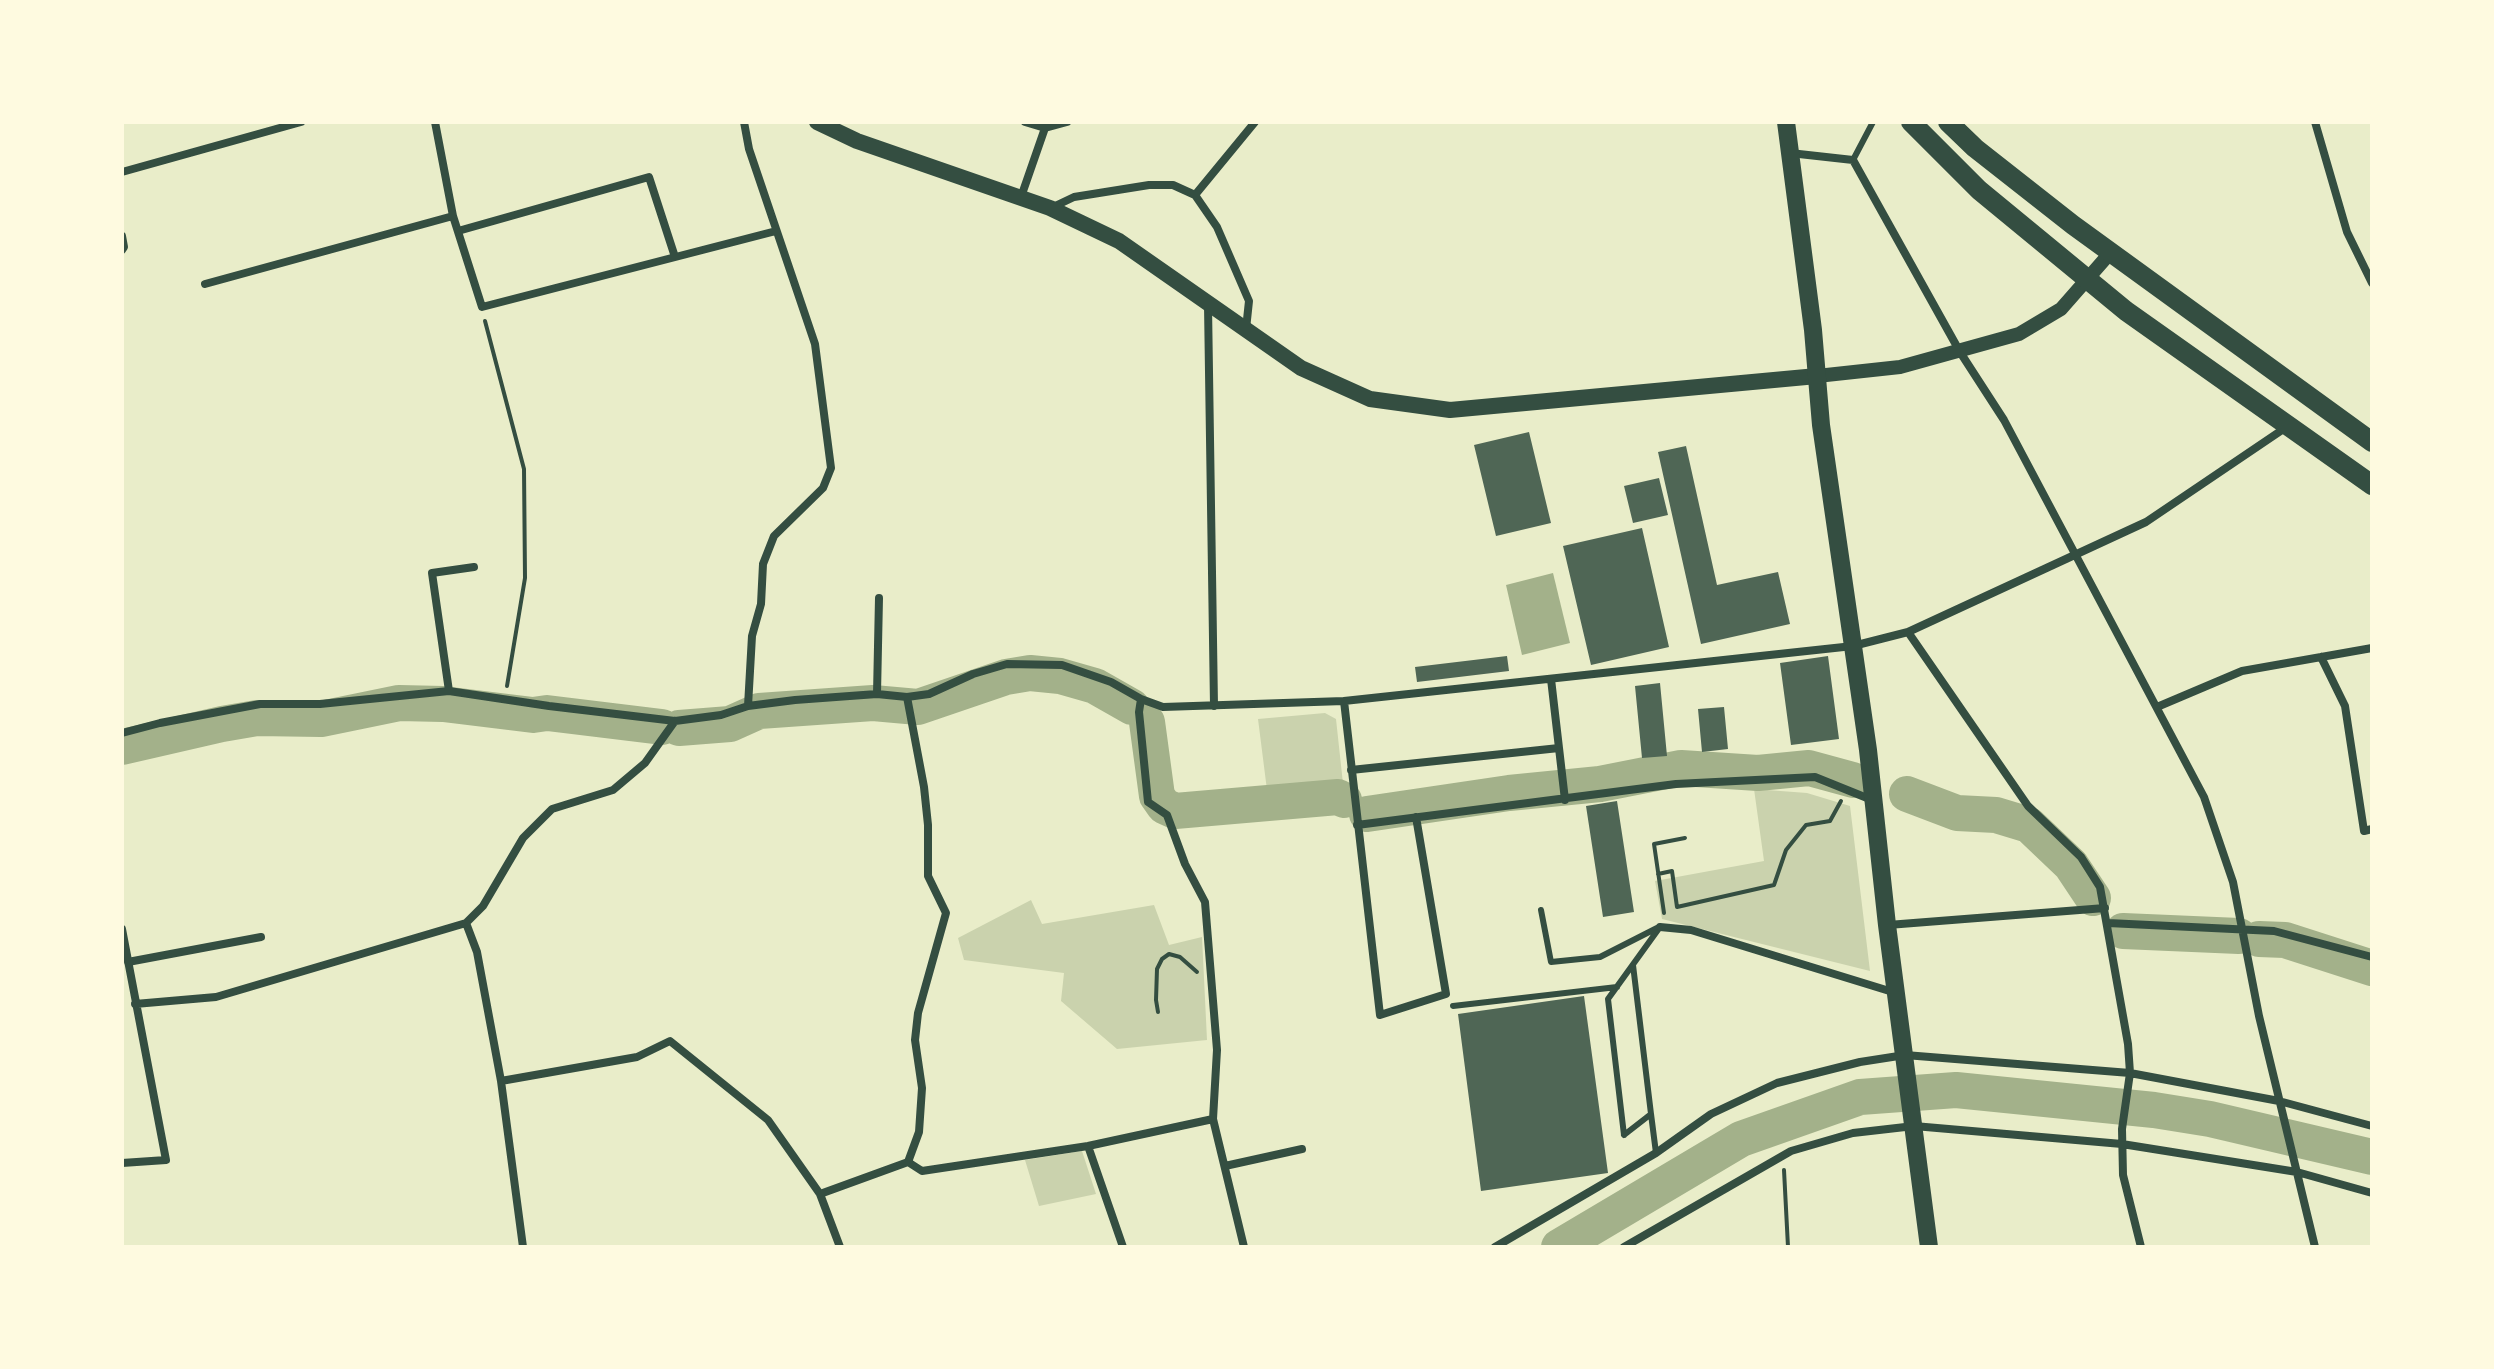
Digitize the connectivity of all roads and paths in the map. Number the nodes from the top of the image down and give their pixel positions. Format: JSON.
{"nodes":[{"id":1,"x":301,"y":122,"type":"edge"},
{"id":2,"x":435,"y":122,"type":"edge"},
{"id":3,"x":744,"y":122,"type":"edge"},
{"id":4,"x":817,"y":122,"type":"edge"},
{"id":5,"x":1025,"y":122,"type":"edge"},
{"id":6,"x":1067,"y":122,"type":"edge"},
{"id":7,"x":1255,"y":122,"type":"edge"},
{"id":8,"x":1786,"y":122,"type":"edge"},
{"id":9,"x":1873,"y":122,"type":"edge"},
{"id":10,"x":1911,"y":122,"type":"edge"},
{"id":11,"x":1948,"y":122,"type":"edge"},
{"id":12,"x":2315,"y":122,"type":"edge"},
{"id":13,"x":1045,"y":128,"type":"junction"},
{"id":14,"x":1790,"y":153,"type":"junction"},
{"id":15,"x":1853,"y":160,"type":"junction"},
{"id":16,"x":122,"y":172,"type":"edge"},
{"id":17,"x":1195,"y":195,"type":"junction"},
{"id":18,"x":1021,"y":198,"type":"junction"},
{"id":19,"x":1050,"y":208,"type":"junction"},
{"id":20,"x":453,"y":216,"type":"junction"},
{"id":21,"x":458,"y":231,"type":"junction"},
{"id":22,"x":776,"y":231,"type":"junction"},
{"id":23,"x":122,"y":236,"type":"edge"},
{"id":24,"x":122,"y":250,"type":"edge"},
{"id":25,"x":2111,"y":252,"type":"junction"},
{"id":26,"x":675,"y":257,"type":"junction"},
{"id":27,"x":2088,"y":280,"type":"junction"},
{"id":28,"x":2372,"y":283,"type":"edge"},
{"id":29,"x":205,"y":284,"type":"dead end"},
{"id":30,"x":1208,"y":305,"type":"junction"},
{"id":31,"x":482,"y":307,"type":"junction"},
{"id":32,"x":1246,"y":329,"type":"junction"},
{"id":33,"x":1960,"y":352,"type":"junction"},
{"id":34,"x":1817,"y":376,"type":"junction"},
{"id":35,"x":2289,"y":426,"type":"junction"},
{"id":36,"x":2372,"y":442,"type":"edge"},
{"id":37,"x":2372,"y":485,"type":"edge"},
{"id":38,"x":2075,"y":556,"type":"junction"},
{"id":39,"x":474,"y":567,"type":"dead end"},
{"id":40,"x":879,"y":598,"type":"dead end"},
{"id":41,"x":1908,"y":632,"type":"junction"},
{"id":42,"x":1853,"y":646,"type":"junction"},
{"id":43,"x":2372,"y":648,"type":"edge"},
{"id":44,"x":2321,"y":657,"type":"junction"},
{"id":45,"x":1551,"y":679,"type":"junction"},
{"id":46,"x":449,"y":691,"type":"junction"},
{"id":47,"x":877,"y":694,"type":"junction"},
{"id":48,"x":907,"y":697,"type":"junction"},
{"id":49,"x":505,"y":698,"type":"junction"},
{"id":50,"x":1141,"y":699,"type":"junction"},
{"id":51,"x":1344,"y":701,"type":"junction"},
{"id":52,"x":748,"y":706,"type":"junction"},
{"id":53,"x":1214,"y":706,"type":"junction"},
{"id":54,"x":2157,"y":707,"type":"junction"},
{"id":55,"x":675,"y":721,"type":"junction"},
{"id":56,"x":122,"y":733,"type":"edge"},
{"id":57,"x":1559,"y":748,"type":"junction"},
{"id":58,"x":1351,"y":770,"type":"junction"},
{"id":59,"x":1847,"y":790,"type":"junction"},
{"id":60,"x":1565,"y":800,"type":"junction"},
{"id":61,"x":1872,"y":800,"type":"junction"},
{"id":62,"x":1416,"y":817,"type":"junction"},
{"id":63,"x":1357,"y":825,"type":"junction"},
{"id":64,"x":2372,"y":829,"type":"edge"},
{"id":65,"x":1685,"y":838,"type":"dead end"},
{"id":66,"x":1658,"y":874,"type":"junction"},
{"id":67,"x":2105,"y":908,"type":"junction"},
{"id":68,"x":1541,"y":910,"type":"dead end"},
{"id":69,"x":466,"y":923,"type":"junction"},
{"id":70,"x":2108,"y":923,"type":"junction"},
{"id":71,"x":1887,"y":925,"type":"junction"},
{"id":72,"x":1663,"y":927,"type":"junction"},
{"id":73,"x":122,"y":929,"type":"edge"},
{"id":74,"x":2244,"y":930,"type":"junction"},
{"id":75,"x":261,"y":937,"type":"dead end"},
{"id":76,"x":2372,"y":957,"type":"edge"},
{"id":77,"x":128,"y":962,"type":"junction"},
{"id":78,"x":1633,"y":964,"type":"junction"},
{"id":79,"x":1617,"y":987,"type":"junction"},
{"id":80,"x":1897,"y":993,"type":"junction"},
{"id":81,"x":1213,"y":998,"type":"junction"},
{"id":82,"x":135,"y":1004,"type":"junction"},
{"id":83,"x":1453,"y":1006,"type":"dead end"},
{"id":84,"x":1158,"y":1012,"type":"dead end"},
{"id":85,"x":1906,"y":1062,"type":"junction"},
{"id":86,"x":2130,"y":1073,"type":"junction"},
{"id":87,"x":501,"y":1081,"type":"junction"},
{"id":88,"x":2280,"y":1105,"type":"junction"},
{"id":89,"x":1651,"y":1114,"type":"junction"},
{"id":90,"x":1213,"y":1119,"type":"junction"},
{"id":91,"x":1914,"y":1123,"type":"junction"},
{"id":92,"x":2372,"y":1126,"type":"edge"},
{"id":93,"x":2122,"y":1144,"type":"junction"},
{"id":94,"x":1088,"y":1146,"type":"junction"},
{"id":95,"x":1302,"y":1149,"type":"dead end"},
{"id":96,"x":1656,"y":1153,"type":"junction"},
{"id":97,"x":1784,"y":1155,"type":"junction"},
{"id":98,"x":908,"y":1162,"type":"junction"},
{"id":99,"x":122,"y":1163,"type":"edge"},
{"id":100,"x":1225,"y":1166,"type":"junction"},
{"id":101,"x":2297,"y":1172,"type":"junction"},
{"id":102,"x":2372,"y":1193,"type":"edge"},
{"id":103,"x":820,"y":1194,"type":"junction"},
{"id":104,"x":1120,"y":1246,"type":"edge"},
{"id":105,"x":523,"y":1247,"type":"edge"},
{"id":106,"x":840,"y":1247,"type":"edge"},
{"id":107,"x":1244,"y":1247,"type":"edge"},
{"id":108,"x":1495,"y":1247,"type":"edge"},
{"id":109,"x":1624,"y":1247,"type":"edge"},
{"id":110,"x":1788,"y":1247,"type":"edge"},
{"id":111,"x":1929,"y":1247,"type":"edge"},
{"id":112,"x":2141,"y":1247,"type":"edge"},
{"id":113,"x":2315,"y":1247,"type":"edge"}],
"edges":[{"from":1,"to":16,"type":"street"},
{"from":2,"to":20,"type":"street"},
{"from":3,"to":22,"type":"street"},
{"from":4,"to":18,"type":"main road"},
{"from":5,"to":13,"type":"street"},
{"from":6,"to":13,"type":"street"},
{"from":7,"to":17,"type":"street"},
{"from":8,"to":14,"type":"main road"},
{"from":9,"to":15,"type":"lane"},
{"from":10,"to":27,"type":"highway"},
{"from":11,"to":25,"type":"highway"},
{"from":12,"to":28,"type":"street"},
{"from":13,"to":18,"type":"street"},
{"from":14,"to":15,"type":"street"},
{"from":14,"to":34,"type":"main road"},
{"from":15,"to":33,"type":"street"},
{"from":17,"to":19,"type":"street"},
{"from":17,"to":32,"type":"street"},
{"from":18,"to":19,"type":"main road"},
{"from":19,"to":30,"type":"main road"},
{"from":20,"to":21,"type":"street"},
{"from":20,"to":29,"type":"street"},
{"from":21,"to":26,"type":"street"},
{"from":21,"to":31,"type":"street"},
{"from":22,"to":26,"type":"street"},
{"from":22,"to":52,"type":"street"},
{"from":23,"to":24,"type":"street"},
{"from":25,"to":27,"type":"street"},
{"from":25,"to":36,"type":"highway"},
{"from":26,"to":31,"type":"street"},
{"from":27,"to":33,"type":"street"},
{"from":27,"to":35,"type":"highway"},
{"from":30,"to":32,"type":"main road"},
{"from":30,"to":53,"type":"street"},
{"from":31,"to":49,"type":"path"},
{"from":32,"to":34,"type":"main road"},
{"from":33,"to":34,"type":"street"},
{"from":33,"to":38,"type":"street"},
{"from":34,"to":42,"type":"main road"},
{"from":35,"to":37,"type":"highway"},
{"from":35,"to":38,"type":"street"},
{"from":38,"to":41,"type":"street"},
{"from":38,"to":54,"type":"street"},
{"from":39,"to":46,"type":"street"},
{"from":40,"to":47,"type":"street"},
{"from":41,"to":42,"type":"street"},
{"from":41,"to":67,"type":"street"},
{"from":42,"to":45,"type":"street"},
{"from":42,"to":61,"type":"main road"},
{"from":43,"to":44,"type":"street"},
{"from":44,"to":54,"type":"street"},
{"from":44,"to":64,"type":"street"},
{"from":45,"to":51,"type":"street"},
{"from":45,"to":57,"type":"street"},
{"from":46,"to":49,"type":"street"},
{"from":46,"to":56,"type":"street"},
{"from":47,"to":48,"type":"street"},
{"from":47,"to":52,"type":"street"},
{"from":48,"to":50,"type":"street"},
{"from":48,"to":98,"type":"street"},
{"from":49,"to":55,"type":"street"},
{"from":50,"to":53,"type":"street"},
{"from":50,"to":81,"type":"street"},
{"from":51,"to":53,"type":"street"},
{"from":51,"to":58,"type":"street"},
{"from":52,"to":55,"type":"street"},
{"from":54,"to":74,"type":"street"},
{"from":55,"to":69,"type":"street"},
{"from":57,"to":58,"type":"street"},
{"from":57,"to":60,"type":"street"},
{"from":58,"to":63,"type":"street"},
{"from":59,"to":60,"type":"street"},
{"from":59,"to":61,"type":"street"},
{"from":59,"to":66,"type":"path"},
{"from":60,"to":62,"type":"street"},
{"from":61,"to":71,"type":"main road"},
{"from":62,"to":63,"type":"street"},
{"from":62,"to":63,"type":"street"},
{"from":65,"to":66,"type":"path"},
{"from":66,"to":72,"type":"path"},
{"from":67,"to":70,"type":"street"},
{"from":67,"to":71,"type":"street"},
{"from":68,"to":72,"type":"lane"},
{"from":69,"to":82,"type":"street"},
{"from":69,"to":87,"type":"street"},
{"from":70,"to":74,"type":"street"},
{"from":70,"to":86,"type":"street"},
{"from":71,"to":80,"type":"main road"},
{"from":72,"to":78,"type":"lane"},
{"from":72,"to":80,"type":"street"},
{"from":73,"to":77,"type":"street"},
{"from":74,"to":76,"type":"street"},
{"from":74,"to":88,"type":"street"},
{"from":75,"to":77,"type":"street"},
{"from":77,"to":82,"type":"street"},
{"from":78,"to":79,"type":"lane"},
{"from":78,"to":89,"type":"lane"},
{"from":79,"to":83,"type":"lane"},
{"from":79,"to":89,"type":"lane"},
{"from":80,"to":85,"type":"main road"},
{"from":81,"to":84,"type":"path"},
{"from":81,"to":90,"type":"street"},
{"from":82,"to":99,"type":"street"},
{"from":85,"to":86,"type":"street"},
{"from":85,"to":91,"type":"main road"},
{"from":85,"to":96,"type":"street"},
{"from":86,"to":88,"type":"street"},
{"from":86,"to":93,"type":"street"},
{"from":87,"to":103,"type":"street"},
{"from":87,"to":105,"type":"street"},
{"from":88,"to":92,"type":"street"},
{"from":88,"to":101,"type":"street"},
{"from":89,"to":96,"type":"lane"},
{"from":90,"to":94,"type":"street"},
{"from":90,"to":100,"type":"street"},
{"from":91,"to":93,"type":"street"},
{"from":91,"to":97,"type":"street"},
{"from":91,"to":111,"type":"main road"},
{"from":93,"to":101,"type":"street"},
{"from":93,"to":112,"type":"street"},
{"from":94,"to":98,"type":"street"},
{"from":94,"to":104,"type":"street"},
{"from":95,"to":100,"type":"street"},
{"from":96,"to":108,"type":"street"},
{"from":97,"to":109,"type":"street"},
{"from":97,"to":110,"type":"path"},
{"from":98,"to":103,"type":"street"},
{"from":100,"to":107,"type":"street"},
{"from":101,"to":102,"type":"street"},
{"from":101,"to":113,"type":"street"},
{"from":103,"to":106,"type":"street"}]}
